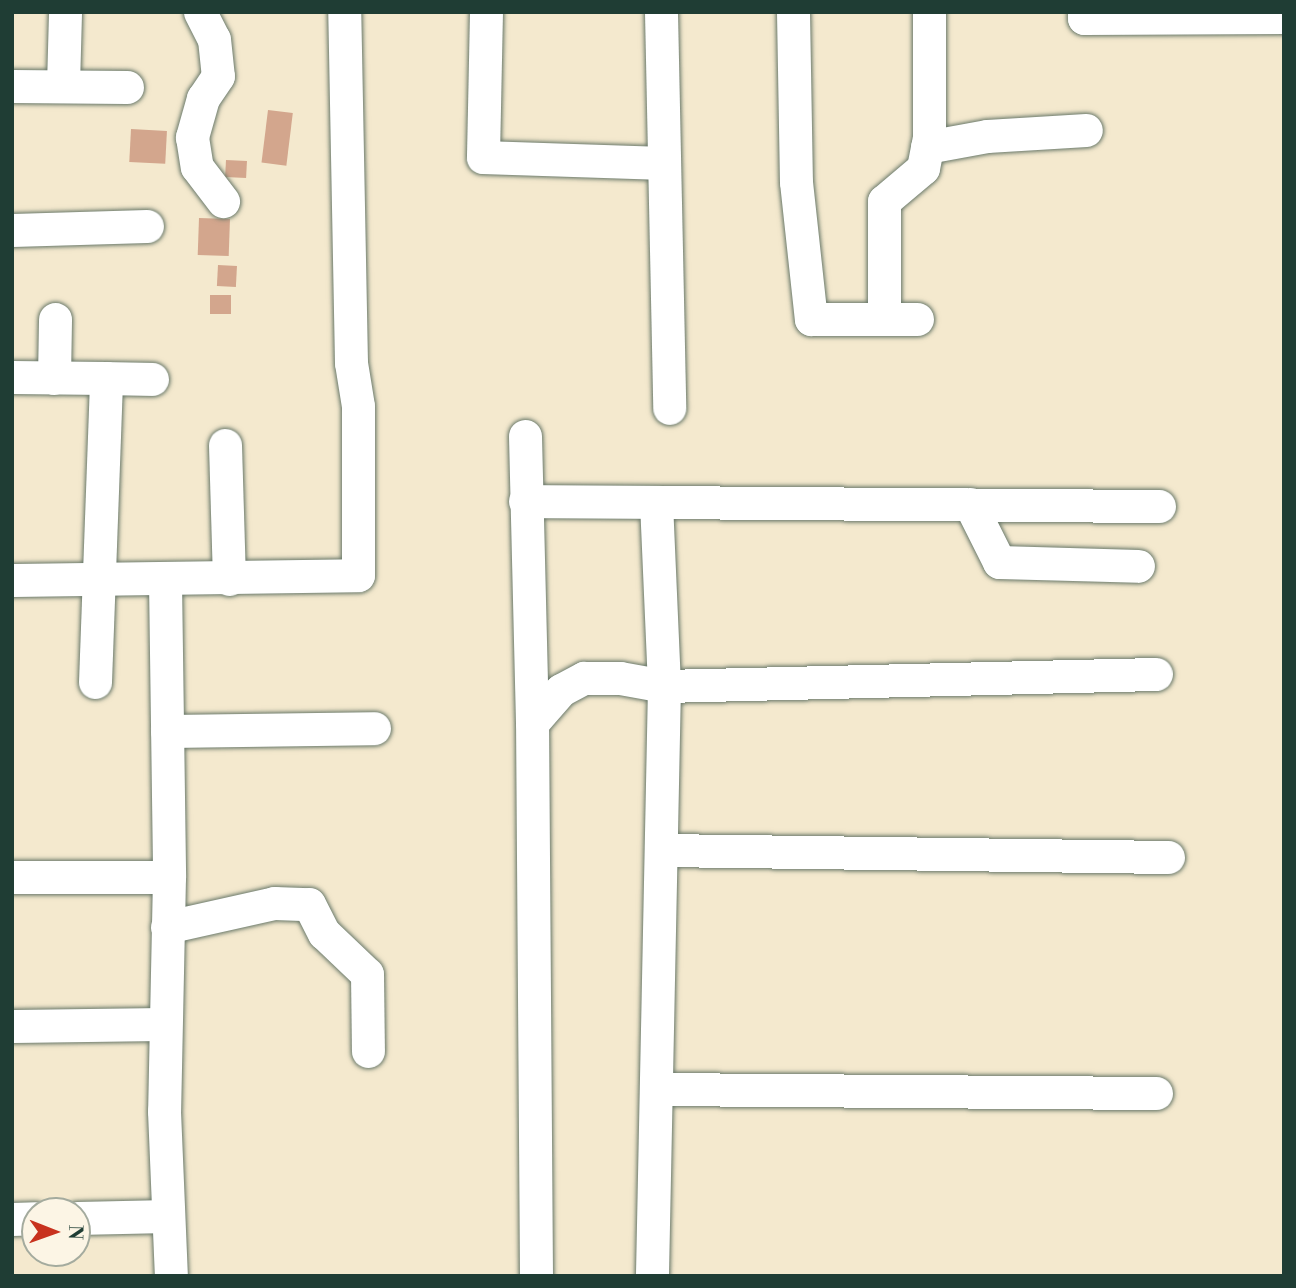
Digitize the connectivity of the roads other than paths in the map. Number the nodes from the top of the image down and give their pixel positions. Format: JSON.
{"nodes":[{"id":1,"x":65,"y":12,"type":"edge"},
{"id":2,"x":200,"y":12,"type":"edge"},
{"id":3,"x":344,"y":12,"type":"edge"},
{"id":4,"x":486,"y":12,"type":"edge"},
{"id":5,"x":661,"y":12,"type":"edge"},
{"id":6,"x":793,"y":12,"type":"edge"},
{"id":7,"x":929,"y":12,"type":"edge"},
{"id":8,"x":1084,"y":12,"type":"edge"},
{"id":9,"x":1284,"y":17,"type":"edge"},
{"id":10,"x":63,"y":85,"type":"junction"},
{"id":11,"x":12,"y":86,"type":"edge"},
{"id":12,"x":127,"y":87,"type":"dead end"},
{"id":13,"x":1086,"y":130,"type":"dead end"},
{"id":14,"x":927,"y":147,"type":"junction"},
{"id":15,"x":663,"y":163,"type":"junction"},
{"id":16,"x":223,"y":201,"type":"dead end"},
{"id":17,"x":146,"y":226,"type":"dead end"},
{"id":18,"x":12,"y":230,"type":"edge"},
{"id":19,"x":55,"y":319,"type":"dead end"},
{"id":20,"x":884,"y":319,"type":"junction"},
{"id":21,"x":917,"y":319,"type":"dead end"},
{"id":22,"x":12,"y":377,"type":"edge"},
{"id":23,"x":54,"y":378,"type":"junction"},
{"id":24,"x":106,"y":378,"type":"junction"},
{"id":25,"x":152,"y":379,"type":"dead end"},
{"id":26,"x":669,"y":408,"type":"dead end"},
{"id":27,"x":525,"y":436,"type":"dead end"},
{"id":28,"x":225,"y":445,"type":"dead end"},
{"id":29,"x":525,"y":502,"type":"junction"},
{"id":30,"x":656,"y":502,"type":"junction"},
{"id":31,"x":970,"y":504,"type":"junction"},
{"id":32,"x":1159,"y":506,"type":"dead end"},
{"id":33,"x":1138,"y":566,"type":"dead end"},
{"id":34,"x":229,"y":579,"type":"junction"},
{"id":35,"x":12,"y":580,"type":"edge"},
{"id":36,"x":95,"y":580,"type":"junction"},
{"id":37,"x":165,"y":581,"type":"junction"},
{"id":38,"x":1156,"y":674,"type":"dead end"},
{"id":39,"x":95,"y":682,"type":"dead end"},
{"id":40,"x":664,"y":686,"type":"junction"},
{"id":41,"x":532,"y":723,"type":"junction"},
{"id":42,"x":374,"y":728,"type":"dead end"},
{"id":43,"x":167,"y":731,"type":"junction"},
{"id":44,"x":662,"y":850,"type":"junction"},
{"id":45,"x":1168,"y":857,"type":"dead end"},
{"id":46,"x":12,"y":877,"type":"edge"},
{"id":47,"x":169,"y":877,"type":"junction"},
{"id":48,"x":167,"y":927,"type":"junction"},
{"id":49,"x":164,"y":1024,"type":"junction"},
{"id":50,"x":12,"y":1026,"type":"edge"},
{"id":51,"x":368,"y":1051,"type":"dead end"},
{"id":52,"x":656,"y":1089,"type":"junction"},
{"id":53,"x":1156,"y":1093,"type":"dead end"},
{"id":54,"x":168,"y":1216,"type":"junction"},
{"id":55,"x":91,"y":1218,"type":"edge"},
{"id":56,"x":654,"y":1272,"type":"edge"},
{"id":57,"x":171,"y":1276,"type":"edge"},
{"id":58,"x":536,"y":1276,"type":"edge"}],
"edges":[{"from":1,"to":10,"type":"street"},
{"from":2,"to":16,"type":"street"},
{"from":3,"to":34,"type":"street"},
{"from":4,"to":15,"type":"street"},
{"from":5,"to":15,"type":"street"},
{"from":6,"to":20,"type":"street"},
{"from":7,"to":14,"type":"street"},
{"from":8,"to":9,"type":"street"},
{"from":10,"to":11,"type":"street"},
{"from":10,"to":12,"type":"street"},
{"from":13,"to":14,"type":"street"},
{"from":14,"to":20,"type":"street"},
{"from":15,"to":26,"type":"street"},
{"from":17,"to":18,"type":"street"},
{"from":19,"to":23,"type":"street"},
{"from":20,"to":21,"type":"street"},
{"from":22,"to":23,"type":"street"},
{"from":23,"to":24,"type":"street"},
{"from":24,"to":25,"type":"street"},
{"from":24,"to":36,"type":"street"},
{"from":27,"to":29,"type":"street"},
{"from":28,"to":34,"type":"street"},
{"from":29,"to":30,"type":"street"},
{"from":29,"to":41,"type":"street"},
{"from":30,"to":31,"type":"street"},
{"from":30,"to":40,"type":"street"},
{"from":31,"to":32,"type":"street"},
{"from":31,"to":33,"type":"street"},
{"from":34,"to":37,"type":"street"},
{"from":35,"to":36,"type":"street"},
{"from":36,"to":37,"type":"street"},
{"from":36,"to":39,"type":"street"},
{"from":37,"to":43,"type":"street"},
{"from":38,"to":40,"type":"street"},
{"from":40,"to":41,"type":"street"},
{"from":40,"to":44,"type":"street"},
{"from":41,"to":58,"type":"street"},
{"from":42,"to":43,"type":"street"},
{"from":43,"to":47,"type":"street"},
{"from":44,"to":45,"type":"street"},
{"from":44,"to":52,"type":"street"},
{"from":46,"to":47,"type":"street"},
{"from":47,"to":48,"type":"street"},
{"from":48,"to":49,"type":"street"},
{"from":48,"to":51,"type":"street"},
{"from":49,"to":50,"type":"street"},
{"from":49,"to":54,"type":"street"},
{"from":52,"to":53,"type":"street"},
{"from":52,"to":56,"type":"street"},
{"from":54,"to":55,"type":"street"},
{"from":54,"to":57,"type":"street"}]}
